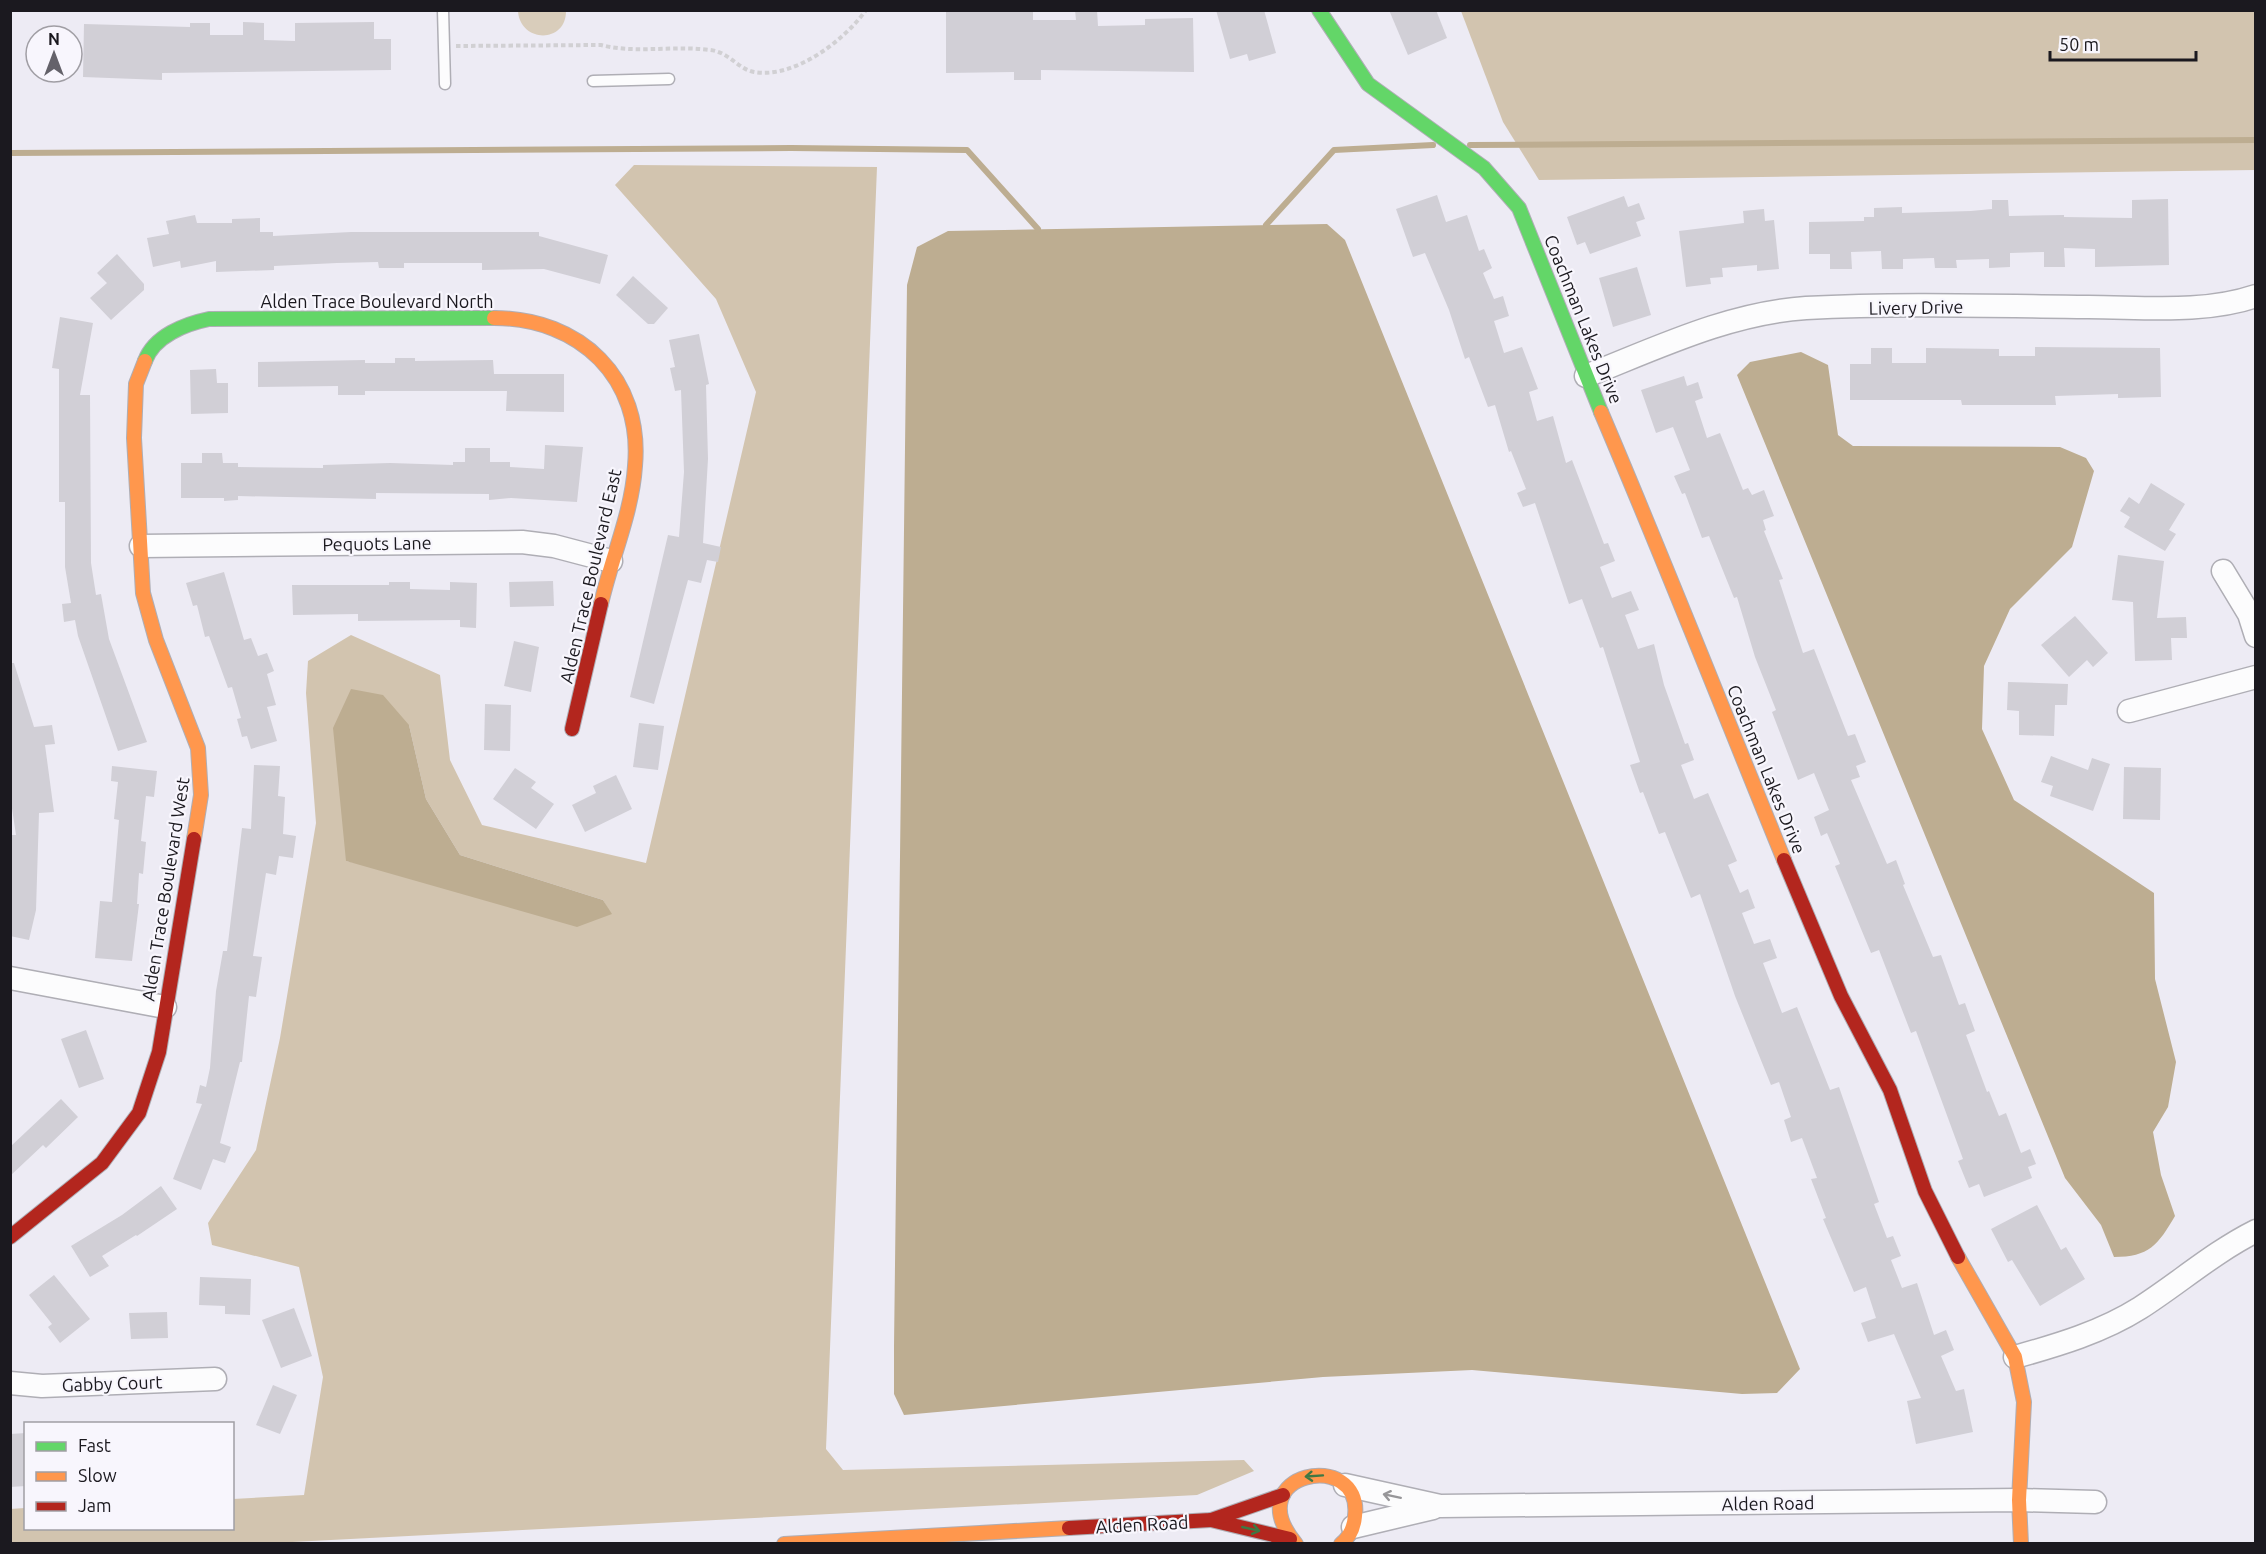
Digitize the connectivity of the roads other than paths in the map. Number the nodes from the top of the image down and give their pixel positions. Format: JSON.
{"nodes":[{"id":1,"x":443,"y":10,"type":"edge"},
{"id":2,"x":1319,"y":10,"type":"edge"},
{"id":3,"x":669,"y":79,"type":"dead end"},
{"id":4,"x":593,"y":81,"type":"dead end"},
{"id":5,"x":445,"y":84,"type":"dead end"},
{"id":6,"x":2256,"y":296,"type":"edge"},
{"id":7,"x":147,"y":355,"type":"joint"},
{"id":8,"x":606,"y":364,"type":"joint"},
{"id":9,"x":1586,"y":376,"type":"junction"},
{"id":10,"x":141,"y":546,"type":"junction"},
{"id":11,"x":611,"y":561,"type":"junction"},
{"id":12,"x":2223,"y":571,"type":"dead end"},
{"id":13,"x":2256,"y":636,"type":"edge"},
{"id":14,"x":2256,"y":677,"type":"edge"},
{"id":15,"x":2129,"y":711,"type":"dead end"},
{"id":16,"x":572,"y":729,"type":"dead end"},
{"id":17,"x":10,"y":978,"type":"edge"},
{"id":18,"x":165,"y":1007,"type":"junction"},
{"id":19,"x":2256,"y":1231,"type":"edge"},
{"id":20,"x":10,"y":1237,"type":"edge"},
{"id":21,"x":2016,"y":1358,"type":"junction"},
{"id":22,"x":215,"y":1379,"type":"dead end"},
{"id":23,"x":10,"y":1383,"type":"edge"},
{"id":24,"x":1345,"y":1485,"type":"junction"},
{"id":25,"x":1283,"y":1495,"type":"junction"},
{"id":26,"x":2019,"y":1500,"type":"junction"},
{"id":27,"x":2095,"y":1502,"type":"dead end"},
{"id":28,"x":1440,"y":1506,"type":"junction"},
{"id":29,"x":1211,"y":1520,"type":"junction"},
{"id":30,"x":1347,"y":1535,"type":"edge"},
{"id":31,"x":1293,"y":1541,"type":"edge"},
{"id":32,"x":784,"y":1544,"type":"edge"},
{"id":33,"x":2021,"y":1544,"type":"edge"}],
"edges":[{"from":1,"to":5,"type":"lane"},
{"from":2,"to":9,"type":"street","name":"Coachman Lakes Drive"},
{"from":3,"to":4,"type":"lane"},
{"from":6,"to":9,"type":"street","name":"Livery Drive"},
{"from":7,"to":8,"type":"street","name":"Alden Trace Boulevard North"},
{"from":7,"to":10,"type":"street","name":"Alden Trace Boulevard West"},
{"from":8,"to":11,"type":"street","name":"Alden Trace Boulevard East"},
{"from":9,"to":21,"type":"street","name":"Coachman Lakes Drive"},
{"from":10,"to":11,"type":"street","name":"Pequots Lane"},
{"from":10,"to":18,"type":"street","name":"Alden Trace Boulevard West"},
{"from":11,"to":16,"type":"street","name":"Alden Trace Boulevard East"},
{"from":12,"to":13,"type":"street"},
{"from":14,"to":15,"type":"street"},
{"from":17,"to":18,"type":"street"},
{"from":18,"to":20,"type":"street","name":"Alden Trace Boulevard West"},
{"from":19,"to":21,"type":"street"},
{"from":21,"to":26,"type":"street","name":"Coachman Lakes Drive"},
{"from":22,"to":23,"type":"street","name":"Gabby Court"},
{"from":24,"to":25,"type":"street","one_way":true},
{"from":28,"to":24,"type":"street","name":"Alden Road","one_way":true},
{"from":24,"to":30,"type":"street"},
{"from":25,"to":29,"type":"street","name":"Alden Road"},
{"from":25,"to":31,"type":"street"},
{"from":26,"to":27,"type":"street","name":"Alden Road"},
{"from":26,"to":28,"type":"street","name":"Alden Road"},
{"from":26,"to":33,"type":"street","name":"Coachman Lakes Drive"},
{"from":28,"to":30,"type":"street","name":"Alden Road"},
{"from":29,"to":31,"type":"street","name":"Alden Road","one_way":true},
{"from":29,"to":32,"type":"street","name":"Alden Road"}]}
